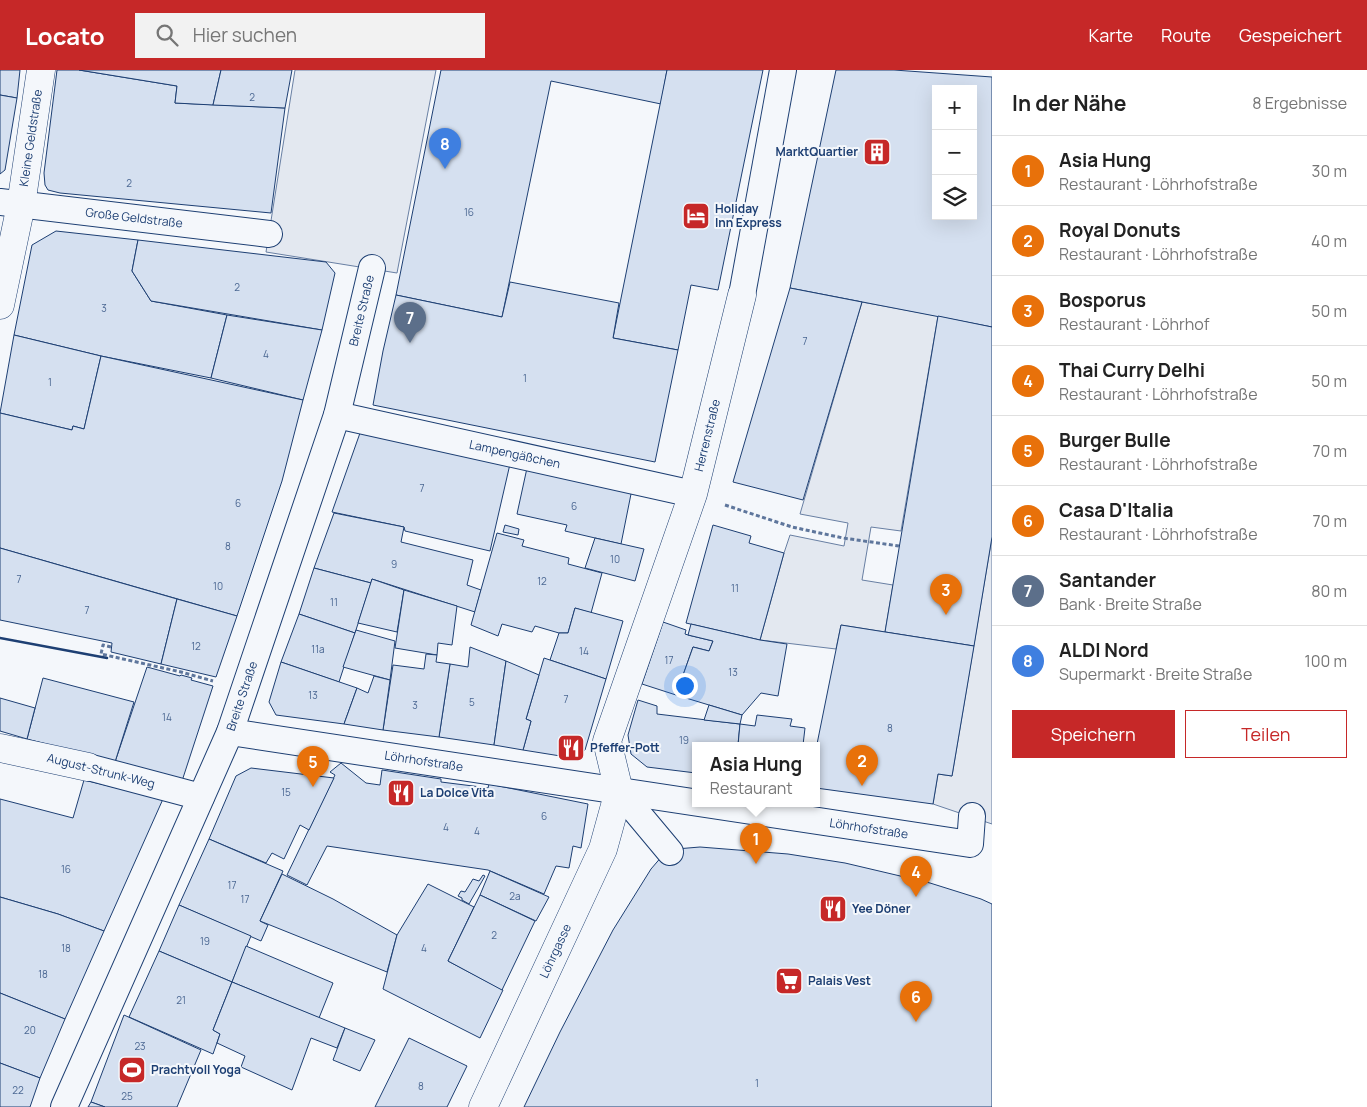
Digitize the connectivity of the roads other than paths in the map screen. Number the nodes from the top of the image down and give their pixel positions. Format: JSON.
{"nodes":[{"id":1,"x":40,"y":70,"type":"edge"},
{"id":2,"x":783,"y":70,"type":"edge"},
{"id":3,"x":11,"y":203,"type":"edge"},
{"id":4,"x":269,"y":234,"type":"dead end"},
{"id":5,"x":372,"y":268,"type":"dead end"},
{"id":6,"x":742,"y":295,"type":"joint"},
{"id":7,"x":0,"y":305,"type":"edge"},
{"id":8,"x":337,"y":415,"type":"junction"},
{"id":9,"x":693,"y":494,"type":"junction"},
{"id":10,"x":230,"y":732,"type":"junction"},
{"id":11,"x":0,"y":748,"type":"edge"},
{"id":12,"x":88,"y":766,"type":"joint"},
{"id":13,"x":619,"y":791,"type":"junction"},
{"id":14,"x":200,"y":797,"type":"junction"},
{"id":15,"x":692,"y":802,"type":"edge"},
{"id":16,"x":725,"y":807,"type":"edge"},
{"id":17,"x":972,"y":816,"type":"dead end"},
{"id":18,"x":670,"y":852,"type":"dead end"},
{"id":19,"x":64,"y":1107,"type":"edge"},
{"id":20,"x":483,"y":1107,"type":"edge"}],
"edges":[{"from":1,"to":3,"type":"street","name":"Kleine Geldstraße"},
{"from":2,"to":6,"type":"street","name":"Herrenstraße"},
{"from":3,"to":4,"type":"street","name":"Große Geldstraße"},
{"from":3,"to":7,"type":"street","name":"Kleine Geldstraße"},
{"from":5,"to":8,"type":"street","name":"Breite Straße"},
{"from":6,"to":9,"type":"street","name":"Herrenstraße"},
{"from":8,"to":9,"type":"street","name":"Lampengäßchen"},
{"from":8,"to":10,"type":"street","name":"Breite Straße"},
{"from":9,"to":13,"type":"street","name":"Herrenstraße"},
{"from":10,"to":13,"type":"street","name":"Löhrhofstraße"},
{"from":10,"to":14,"type":"street","name":"Breite Straße"},
{"from":11,"to":12,"type":"street","name":"August-Strunk-Weg"},
{"from":12,"to":14,"type":"street","name":"August-Strunk-Weg"},
{"from":13,"to":15,"type":"street","name":"Löhrhofstraße"},
{"from":13,"to":18,"type":"street"},
{"from":13,"to":20,"type":"street","name":"Löhrgasse"},
{"from":14,"to":19,"type":"street","name":"Breite Straße"},
{"from":16,"to":17,"type":"street","name":"Löhrhofstraße"}]}
